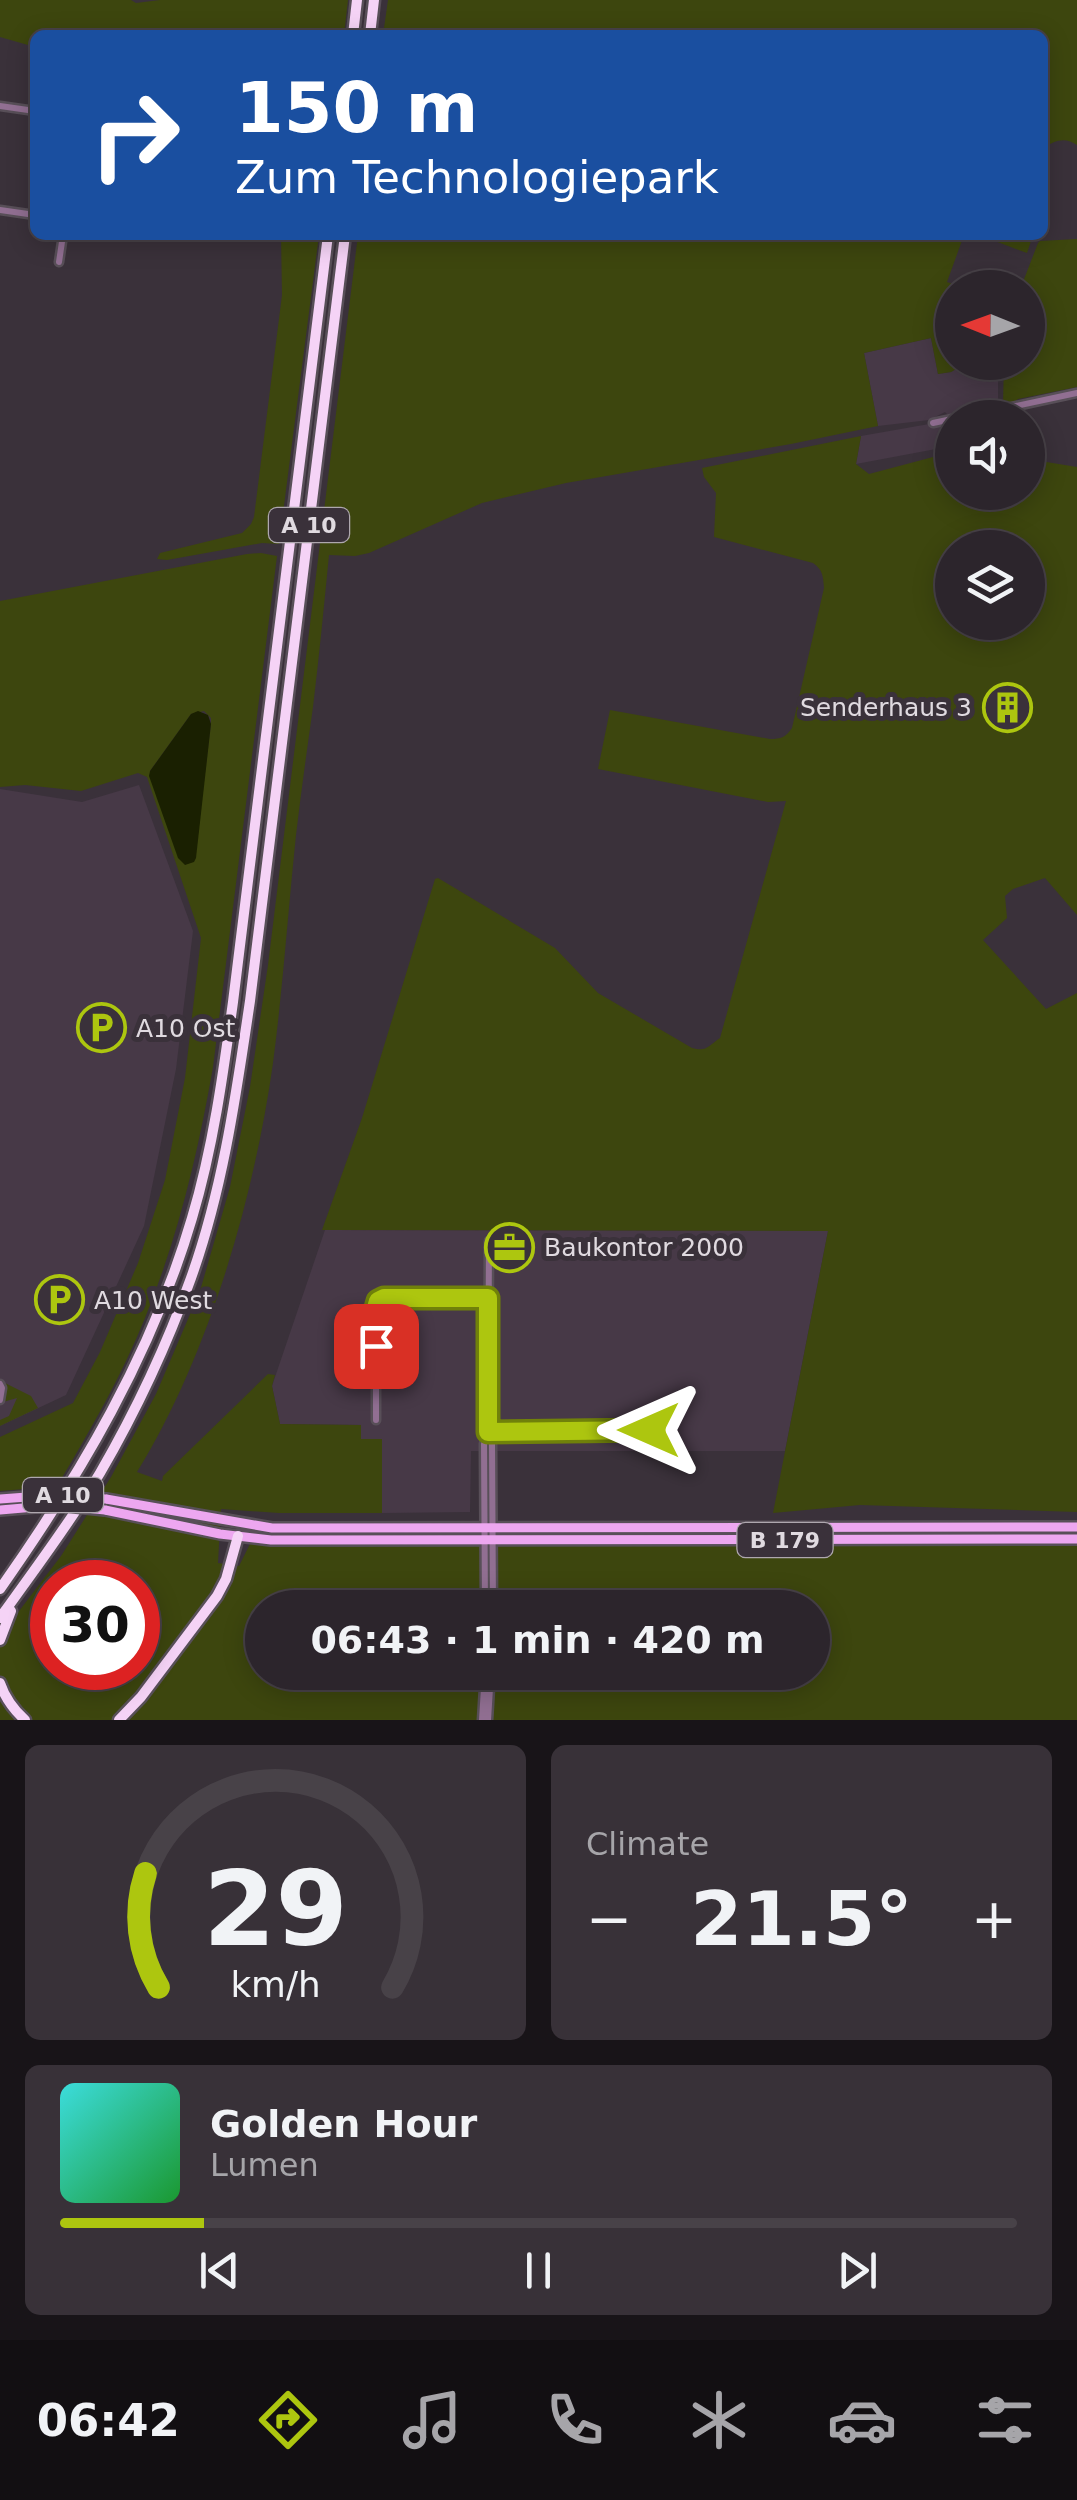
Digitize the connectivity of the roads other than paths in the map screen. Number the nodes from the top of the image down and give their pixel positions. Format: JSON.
{"nodes":[{"id":1,"x":357,"y":0,"type":"edge"},
{"id":2,"x":374,"y":0,"type":"edge"},
{"id":3,"x":354,"y":30,"type":"edge"},
{"id":4,"x":371,"y":30,"type":"edge"},
{"id":5,"x":0,"y":106,"type":"edge"},
{"id":6,"x":30,"y":110,"type":"edge"},
{"id":7,"x":0,"y":210,"type":"edge"},
{"id":8,"x":30,"y":214,"type":"edge"},
{"id":9,"x":62,"y":240,"type":"edge"},
{"id":10,"x":327,"y":240,"type":"edge"},
{"id":11,"x":344,"y":240,"type":"edge"},
{"id":12,"x":60,"y":262,"type":"dead end"},
{"id":13,"x":1077,"y":393,"type":"edge"},
{"id":14,"x":1043,"y":400,"type":"edge"},
{"id":15,"x":488,"y":1242,"type":"dead end"},
{"id":16,"x":488,"y":1298,"type":"junction"},
{"id":17,"x":0,"y":1384,"type":"edge"},
{"id":18,"x":0,"y":1400,"type":"edge"},
{"id":19,"x":376,"y":1420,"type":"dead end"},
{"id":20,"x":664,"y":1430,"type":"dead end"},
{"id":21,"x":488,"y":1432,"type":"junction"},
{"id":22,"x":0,"y":1500,"type":"edge"},
{"id":23,"x":37,"y":1502,"type":"junction"},
{"id":24,"x":106,"y":1504,"type":"junction"},
{"id":25,"x":0,"y":1510,"type":"edge"},
{"id":26,"x":240,"y":1524,"type":"junction"},
{"id":27,"x":488,"y":1528,"type":"junction"},
{"id":28,"x":1077,"y":1528,"type":"edge"},
{"id":29,"x":238,"y":1536,"type":"junction"},
{"id":30,"x":1077,"y":1539,"type":"edge"},
{"id":31,"x":488,"y":1540,"type":"junction"},
{"id":32,"x":0,"y":1589,"type":"edge"},
{"id":33,"x":486,"y":1590,"type":"edge"},
{"id":34,"x":492,"y":1590,"type":"edge"},
{"id":35,"x":16,"y":1596,"type":"junction"},
{"id":36,"x":0,"y":1618,"type":"edge"},
{"id":37,"x":0,"y":1640,"type":"edge"},
{"id":38,"x":0,"y":1683,"type":"edge"},
{"id":39,"x":487,"y":1690,"type":"edge"},
{"id":40,"x":25,"y":1720,"type":"edge"},
{"id":41,"x":119,"y":1720,"type":"edge"},
{"id":42,"x":485,"y":1720,"type":"edge"}],
"edges":[{"from":1,"to":3,"type":"highway"},
{"from":2,"to":4,"type":"highway"},
{"from":5,"to":6,"type":"street"},
{"from":7,"to":8,"type":"street"},
{"from":9,"to":12,"type":"street"},
{"from":10,"to":32,"type":"highway","number":"A 10"},
{"from":11,"to":35,"type":"highway","number":"A 10"},
{"from":13,"to":14,"type":"street"},
{"from":15,"to":16,"type":"street"},
{"from":16,"to":19,"type":"street"},
{"from":16,"to":21,"type":"street"},
{"from":17,"to":18,"type":"street"},
{"from":20,"to":21,"type":"street"},
{"from":21,"to":27,"type":"street"},
{"from":22,"to":23,"type":"main road","number":"B 179"},
{"from":23,"to":24,"type":"main road","number":"B 179","bridge":true},
{"from":23,"to":25,"type":"main road","number":"B 179"},
{"from":24,"to":26,"type":"main road","number":"B 179"},
{"from":24,"to":29,"type":"main road","number":"B 179"},
{"from":26,"to":27,"type":"main road","number":"B 179"},
{"from":26,"to":29,"type":"main road"},
{"from":27,"to":28,"type":"main road","number":"B 179"},
{"from":27,"to":31,"type":"street"},
{"from":29,"to":31,"type":"main road","number":"B 179"},
{"from":29,"to":41,"type":"highway"},
{"from":30,"to":31,"type":"main road","number":"B 179"},
{"from":31,"to":33,"type":"street"},
{"from":31,"to":34,"type":"street"},
{"from":35,"to":36,"type":"highway","number":"A 10"},
{"from":35,"to":37,"type":"highway"},
{"from":38,"to":40,"type":"highway"},
{"from":39,"to":42,"type":"street"}]}
